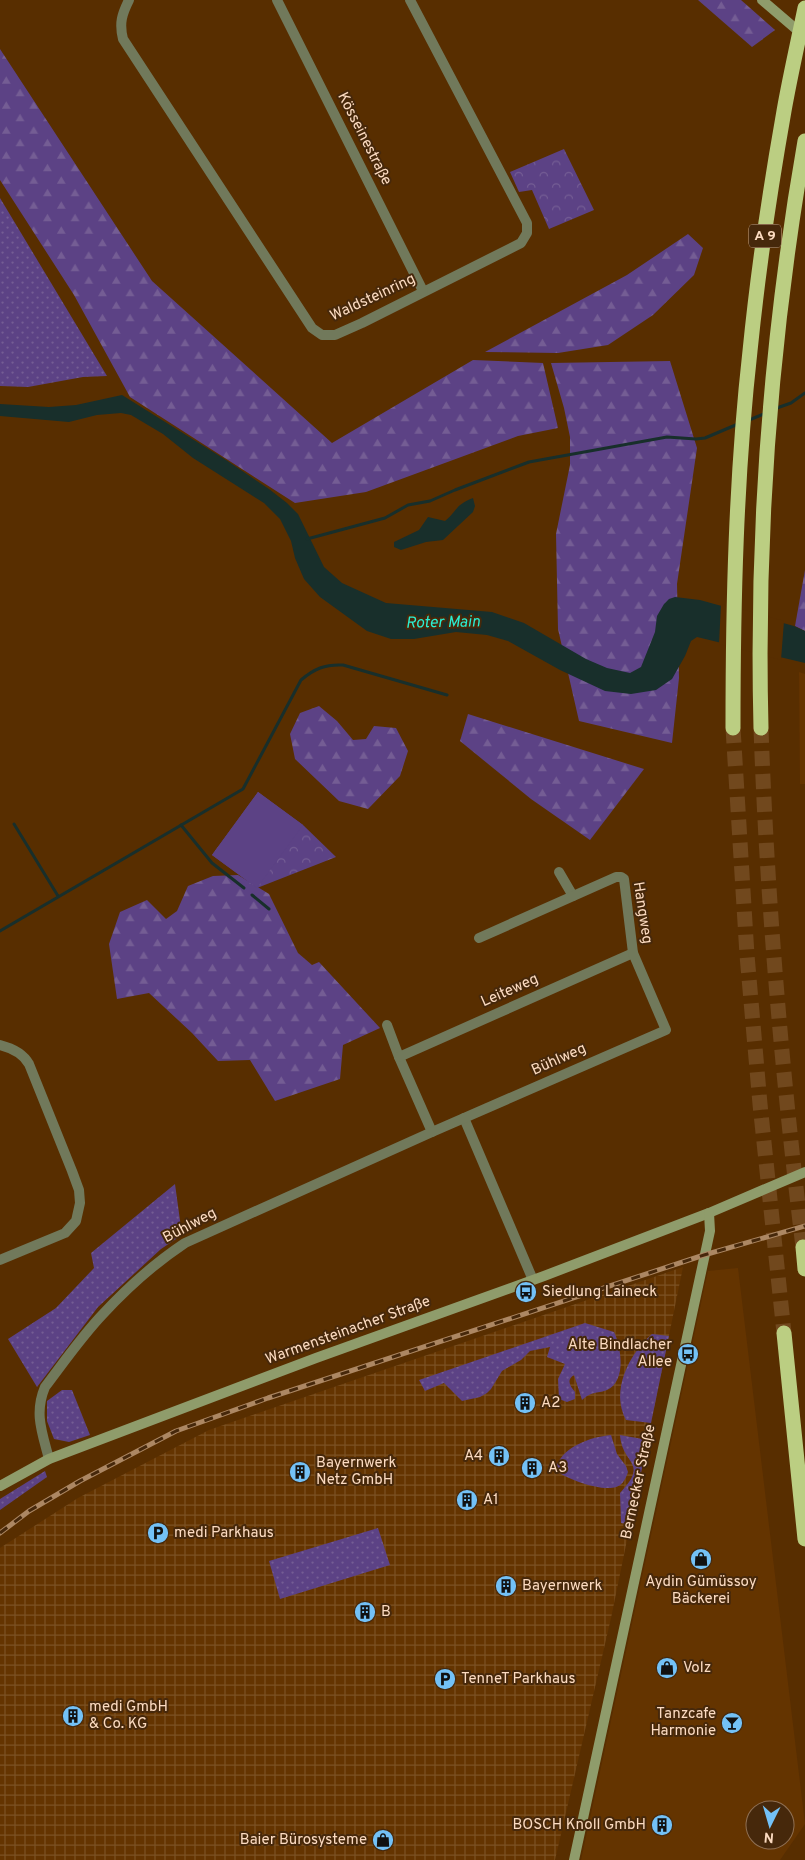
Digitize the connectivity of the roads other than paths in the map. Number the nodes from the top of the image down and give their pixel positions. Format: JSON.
{"nodes":[{"id":1,"x":130,"y":0,"type":"edge"},
{"id":2,"x":277,"y":0,"type":"edge"},
{"id":3,"x":410,"y":0,"type":"edge"},
{"id":4,"x":762,"y":0,"type":"edge"},
{"id":5,"x":804,"y":13,"type":"edge"},
{"id":6,"x":805,"y":37,"type":"edge"},
{"id":7,"x":805,"y":141,"type":"edge"},
{"id":8,"x":424,"y":292,"type":"junction"},
{"id":9,"x":733,"y":728,"type":"tunnel mouth"},
{"id":10,"x":760,"y":728,"type":"tunnel mouth"},
{"id":11,"x":559,"y":872,"type":"dead end"},
{"id":12,"x":573,"y":896,"type":"junction"},
{"id":13,"x":479,"y":938,"type":"dead end"},
{"id":14,"x":633,"y":953,"type":"junction"},
{"id":15,"x":387,"y":1025,"type":"dead end"},
{"id":16,"x":666,"y":1030,"type":"joint"},
{"id":17,"x":0,"y":1045,"type":"edge"},
{"id":18,"x":399,"y":1057,"type":"junction"},
{"id":19,"x":464,"y":1118,"type":"junction"},
{"id":20,"x":432,"y":1132,"type":"junction"},
{"id":21,"x":805,"y":1172,"type":"edge"},
{"id":22,"x":709,"y":1213,"type":"junction"},
{"id":23,"x":804,"y":1250,"type":"edge"},
{"id":24,"x":0,"y":1260,"type":"edge"},
{"id":25,"x":805,"y":1269,"type":"edge"},
{"id":26,"x":533,"y":1280,"type":"junction"},
{"id":27,"x":784,"y":1333,"type":"tunnel mouth"},
{"id":28,"x":50,"y":1459,"type":"junction"},
{"id":29,"x":0,"y":1486,"type":"edge"},
{"id":30,"x":805,"y":1539,"type":"edge"},
{"id":31,"x":574,"y":1860,"type":"edge"}],
"edges":[{"from":1,"to":8,"type":"street","name":"Waldsteinring"},
{"from":2,"to":8,"type":"street","name":"Kösseinestraße"},
{"from":3,"to":8,"type":"street","name":"Waldsteinring"},
{"from":4,"to":6,"type":"street"},
{"from":5,"to":9,"type":"highway","number":"A 9"},
{"from":7,"to":10,"type":"highway","number":"A 9"},
{"from":11,"to":12,"type":"street"},
{"from":12,"to":13,"type":"street","name":"Hangweg"},
{"from":12,"to":14,"type":"street","name":"Hangweg"},
{"from":14,"to":16,"type":"street","name":"Hangweg"},
{"from":14,"to":18,"type":"street","name":"Leiteweg"},
{"from":15,"to":18,"type":"street"},
{"from":16,"to":19,"type":"street","name":"Bühlweg"},
{"from":17,"to":24,"type":"street"},
{"from":18,"to":20,"type":"street"},
{"from":19,"to":20,"type":"street","name":"Bühlweg"},
{"from":19,"to":26,"type":"street"},
{"from":20,"to":28,"type":"street","name":"Bühlweg"},
{"from":21,"to":22,"type":"street"},
{"from":22,"to":26,"type":"street","name":"Warmensteinacher Straße"},
{"from":22,"to":31,"type":"street","name":"Bernecker Straße"},
{"from":23,"to":25,"type":"highway"},
{"from":26,"to":28,"type":"street","name":"Warmensteinacher Straße"},
{"from":27,"to":30,"type":"highway"},
{"from":28,"to":29,"type":"street","name":"Warmensteinacher Straße"}]}
